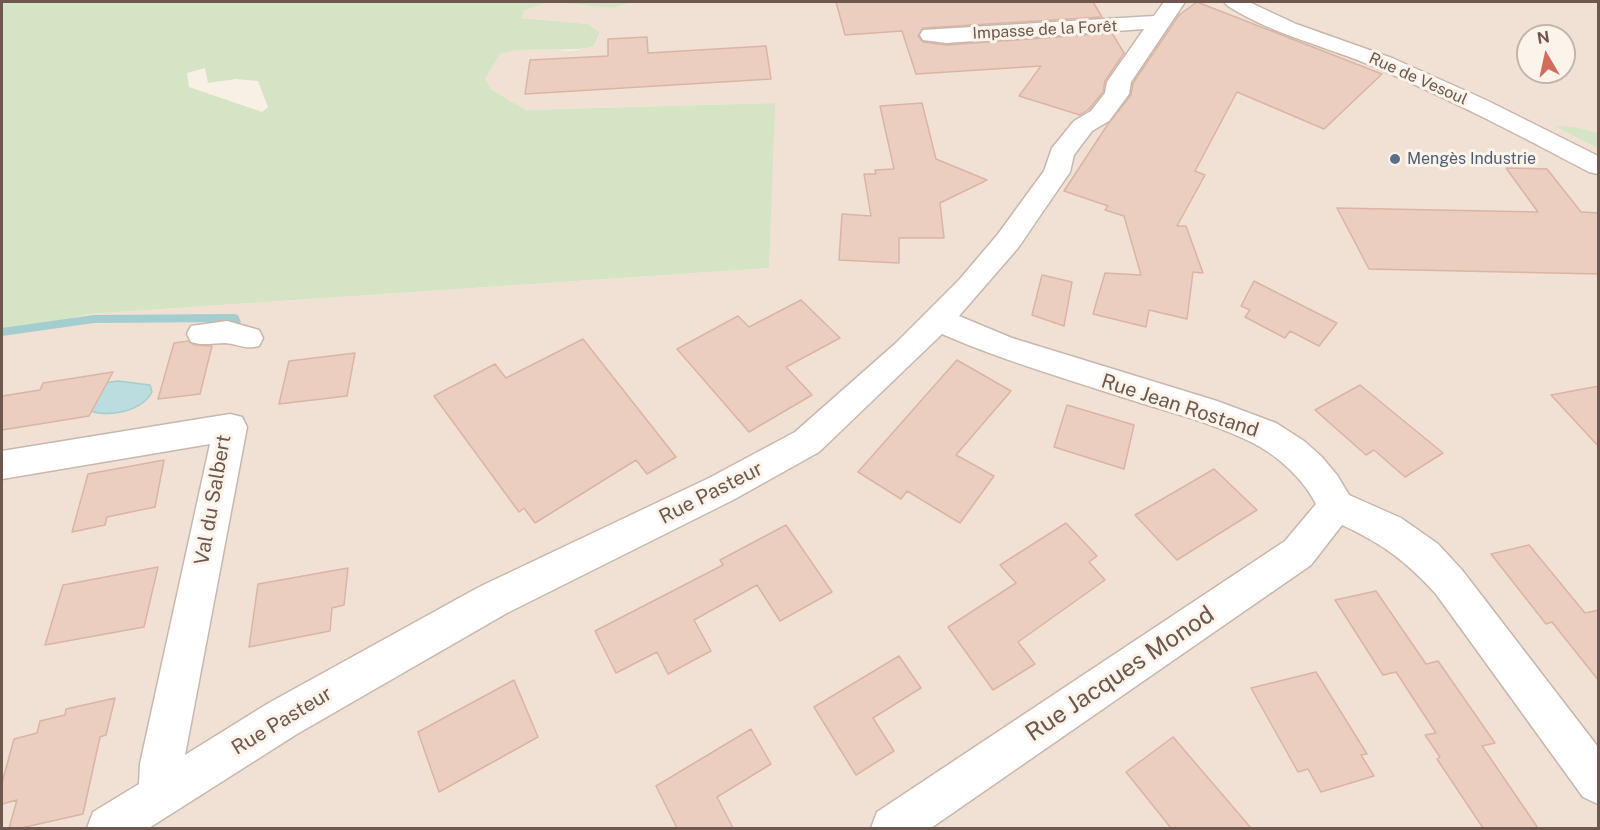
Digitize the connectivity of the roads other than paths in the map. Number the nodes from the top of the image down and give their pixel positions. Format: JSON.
{"nodes":[{"id":1,"x":1234,"y":2,"type":"edge"},
{"id":2,"x":1260,"y":2,"type":"edge"},
{"id":3,"x":1166,"y":12,"type":"edge"},
{"id":4,"x":931,"y":35,"type":"dead end"},
{"id":5,"x":1351,"y":49,"type":"junction"},
{"id":6,"x":1599,"y":166,"type":"edge"},
{"id":7,"x":938,"y":320,"type":"junction"},
{"id":8,"x":202,"y":334,"type":"dead end"},
{"id":9,"x":248,"y":338,"type":"dead end"},
{"id":10,"x":2,"y":465,"type":"edge"},
{"id":11,"x":1336,"y":506,"type":"junction"},
{"id":12,"x":1599,"y":782,"type":"edge"},
{"id":13,"x":162,"y":795,"type":"junction"},
{"id":14,"x":109,"y":828,"type":"edge"},
{"id":15,"x":893,"y":828,"type":"edge"}],
"edges":[{"from":1,"to":5,"type":"street","name":"Rue de Vesoul"},
{"from":2,"to":5,"type":"street"},
{"from":3,"to":4,"type":"street","name":"Impasse de la Forêt"},
{"from":3,"to":7,"type":"street","name":"Rue Pasteur"},
{"from":5,"to":6,"type":"street","name":"Rue de Vesoul"},
{"from":7,"to":11,"type":"street","name":"Rue Jean Rostand"},
{"from":7,"to":13,"type":"street","name":"Rue Pasteur"},
{"from":8,"to":9,"type":"street"},
{"from":10,"to":13,"type":"street","name":"Val du Salbert"},
{"from":11,"to":12,"type":"street"},
{"from":11,"to":15,"type":"street","name":"Rue Jacques Monod"},
{"from":13,"to":14,"type":"street","name":"Rue Pasteur"}]}
